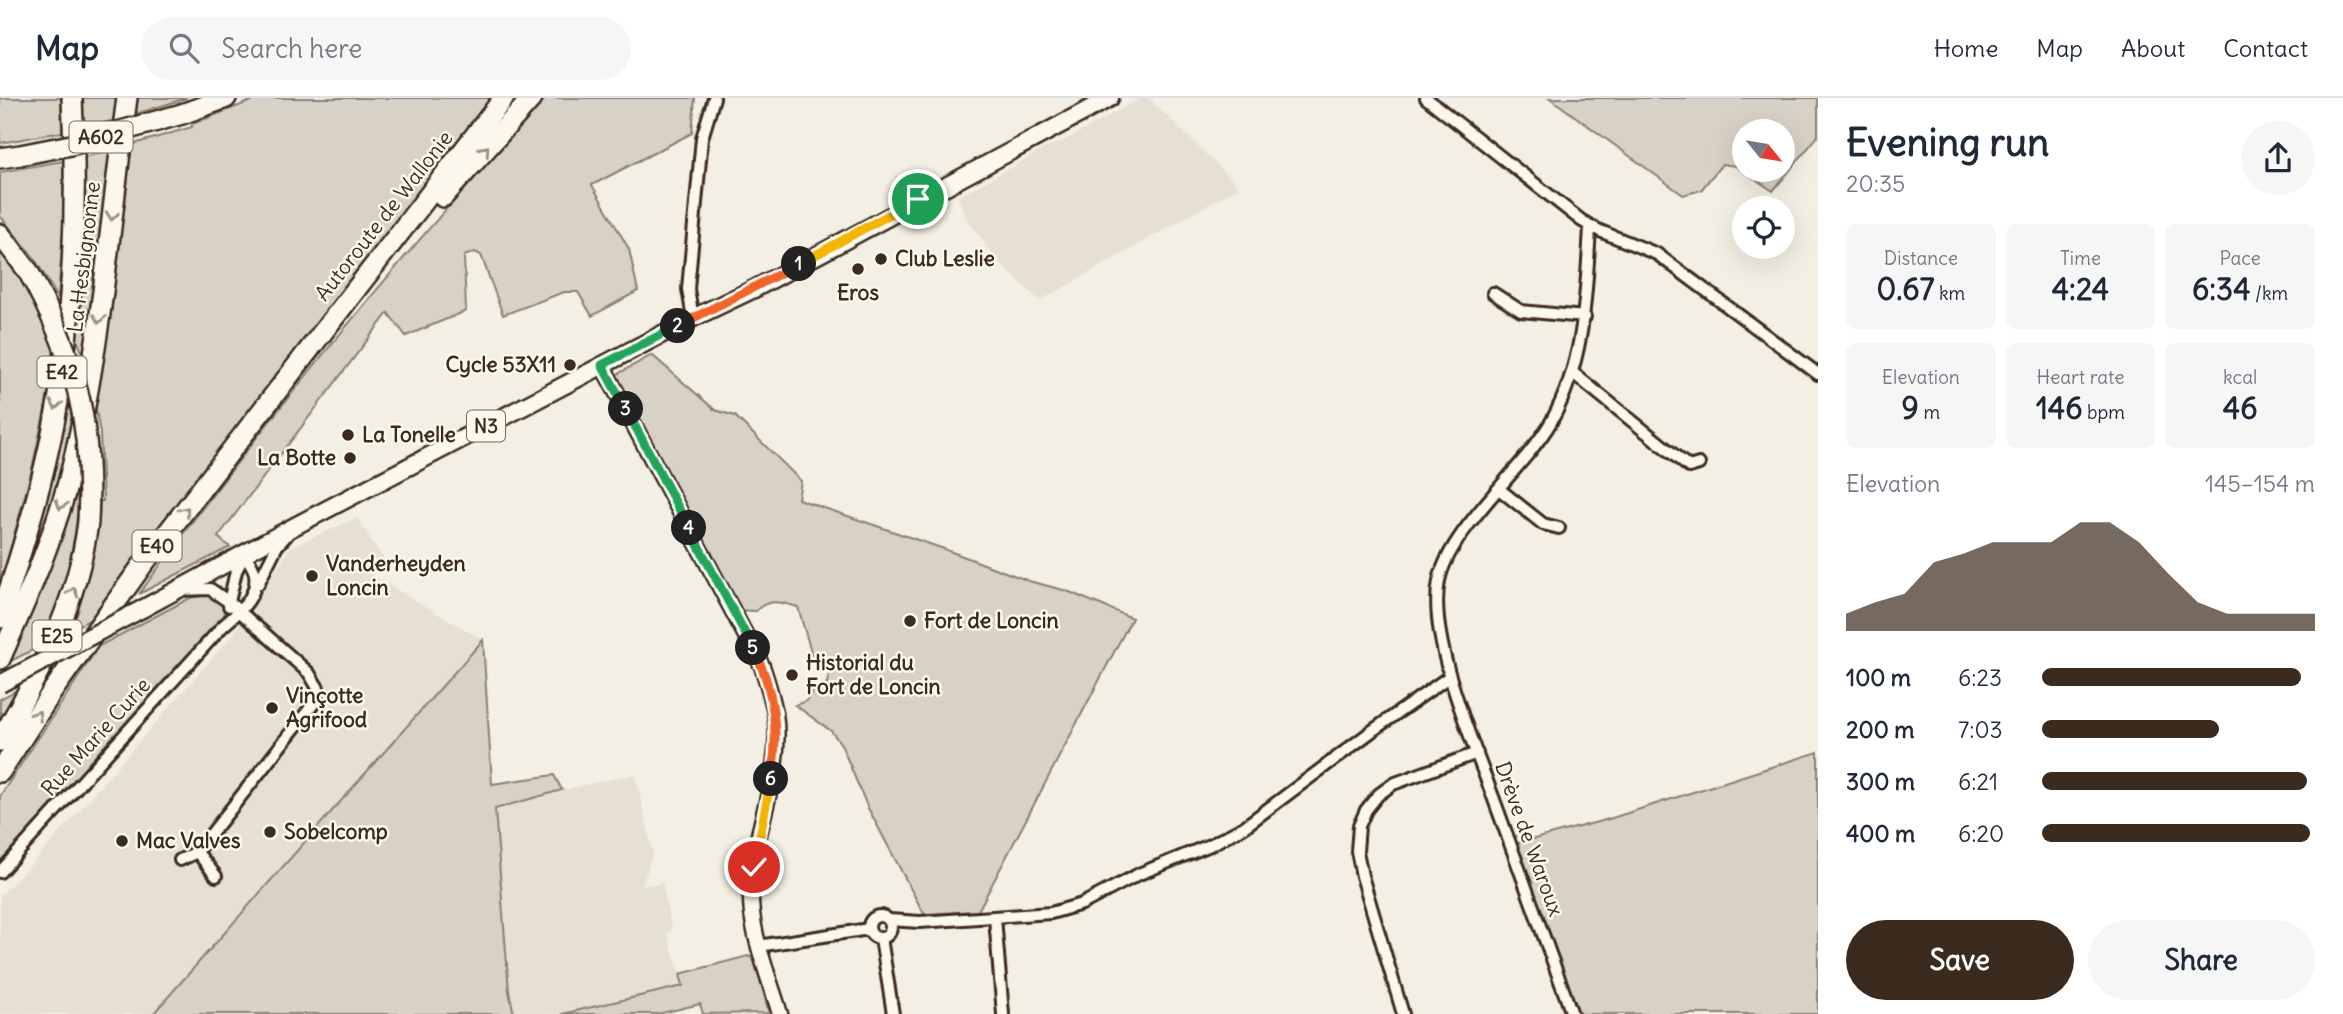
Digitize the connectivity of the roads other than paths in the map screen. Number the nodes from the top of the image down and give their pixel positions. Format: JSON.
{"nodes":[{"id":1,"x":72,"y":98,"type":"edge"},
{"id":2,"x":127,"y":98,"type":"edge"},
{"id":3,"x":226,"y":98,"type":"edge"},
{"id":4,"x":504,"y":98,"type":"edge"},
{"id":5,"x":532,"y":98,"type":"edge"},
{"id":6,"x":714,"y":98,"type":"edge"},
{"id":7,"x":1110,"y":98,"type":"edge"},
{"id":8,"x":1426,"y":98,"type":"edge"},
{"id":9,"x":10,"y":156,"type":"edge"},
{"id":10,"x":1590,"y":227,"type":"junction"},
{"id":11,"x":0,"y":234,"type":"edge"},
{"id":12,"x":1493,"y":293,"type":"dead end"},
{"id":13,"x":1585,"y":317,"type":"junction"},
{"id":14,"x":694,"y":318,"type":"junction"},
{"id":15,"x":326,"y":329,"type":"junction"},
{"id":16,"x":602,"y":365,"type":"junction"},
{"id":17,"x":1573,"y":373,"type":"junction"},
{"id":18,"x":1818,"y":374,"type":"edge"},
{"id":19,"x":1699,"y":464,"type":"dead end"},
{"id":20,"x":1499,"y":489,"type":"junction"},
{"id":21,"x":1559,"y":528,"type":"dead end"},
{"id":22,"x":290,"y":529,"type":"junction"},
{"id":23,"x":246,"y":554,"type":"junction"},
{"id":24,"x":178,"y":590,"type":"junction"},
{"id":25,"x":254,"y":593,"type":"junction"},
{"id":26,"x":229,"y":602,"type":"junction"},
{"id":27,"x":240,"y":611,"type":"junction"},
{"id":28,"x":0,"y":618,"type":"edge"},
{"id":29,"x":221,"y":628,"type":"junction"},
{"id":30,"x":0,"y":659,"type":"edge"},
{"id":31,"x":1450,"y":676,"type":"junction"},
{"id":32,"x":0,"y":684,"type":"edge"},
{"id":33,"x":0,"y":741,"type":"edge"},
{"id":34,"x":1477,"y":754,"type":"junction"},
{"id":35,"x":0,"y":772,"type":"edge"},
{"id":36,"x":197,"y":852,"type":"junction"},
{"id":37,"x":180,"y":860,"type":"dead end"},
{"id":38,"x":0,"y":872,"type":"edge"},
{"id":39,"x":216,"y":876,"type":"dead end"},
{"id":40,"x":995,"y":918,"type":"junction"},
{"id":41,"x":889,"y":920,"type":"junction"},
{"id":42,"x":869,"y":929,"type":"junction"},
{"id":43,"x":881,"y":938,"type":"junction"},
{"id":44,"x":758,"y":946,"type":"junction"},
{"id":45,"x":780,"y":1014,"type":"edge"},
{"id":46,"x":893,"y":1014,"type":"edge"},
{"id":47,"x":1003,"y":1014,"type":"edge"},
{"id":48,"x":1403,"y":1014,"type":"edge"},
{"id":49,"x":1572,"y":1014,"type":"edge"}],
"edges":[{"from":1,"to":28,"type":"highway","number":"E42","one_way":true},
{"from":2,"to":30,"type":"highway","name":"La Hesbignonne","one_way":true},
{"from":3,"to":9,"type":"highway","number":"A602","bridge":true},
{"from":4,"to":15,"type":"highway","name":"Autoroute de Wallonie"},
{"from":15,"to":5,"type":"highway","number":"E40","one_way":true},
{"from":6,"to":14,"type":"street"},
{"from":7,"to":14,"type":"main road","number":"N3"},
{"from":8,"to":10,"type":"street"},
{"from":10,"to":13,"type":"street","name":"Drève de Waroux"},
{"from":10,"to":18,"type":"street"},
{"from":33,"to":11,"type":"highway","number":"E25","one_way":true,"bridge":true},
{"from":12,"to":13,"type":"street"},
{"from":13,"to":17,"type":"street","name":"Drève de Waroux"},
{"from":14,"to":16,"type":"main road","number":"N3"},
{"from":35,"to":15,"type":"highway","number":"E40","one_way":true},
{"from":16,"to":22,"type":"main road","number":"N3"},
{"from":16,"to":44,"type":"street"},
{"from":17,"to":19,"type":"street"},
{"from":17,"to":20,"type":"street","name":"Drève de Waroux"},
{"from":20,"to":21,"type":"street"},
{"from":20,"to":31,"type":"street","name":"Drève de Waroux"},
{"from":22,"to":23,"type":"main road","number":"N3"},
{"from":22,"to":25,"type":"street","name":"Rue Marie Curie"},
{"from":23,"to":24,"type":"main road","number":"N3"},
{"from":23,"to":25,"type":"street"},
{"from":23,"to":26,"type":"street"},
{"from":24,"to":26,"type":"street"},
{"from":24,"to":32,"type":"main road","number":"N3","bridge":true},
{"from":25,"to":27,"type":"street","name":"Rue Marie Curie"},
{"from":26,"to":27,"type":"street"},
{"from":26,"to":29,"type":"street"},
{"from":27,"to":29,"type":"street","name":"Rue Marie Curie"},
{"from":27,"to":36,"type":"street"},
{"from":29,"to":38,"type":"street","name":"Rue Marie Curie"},
{"from":31,"to":34,"type":"street","name":"Drève de Waroux"},
{"from":31,"to":40,"type":"street"},
{"from":34,"to":48,"type":"street"},
{"from":34,"to":49,"type":"street","name":"Drève de Waroux"},
{"from":36,"to":37,"type":"street"},
{"from":36,"to":39,"type":"street"},
{"from":40,"to":41,"type":"street"},
{"from":40,"to":47,"type":"street"},
{"from":41,"to":42,"type":"street"},
{"from":41,"to":43,"type":"street"},
{"from":42,"to":43,"type":"street"},
{"from":42,"to":44,"type":"street"},
{"from":43,"to":46,"type":"street"},
{"from":44,"to":45,"type":"street"}]}
